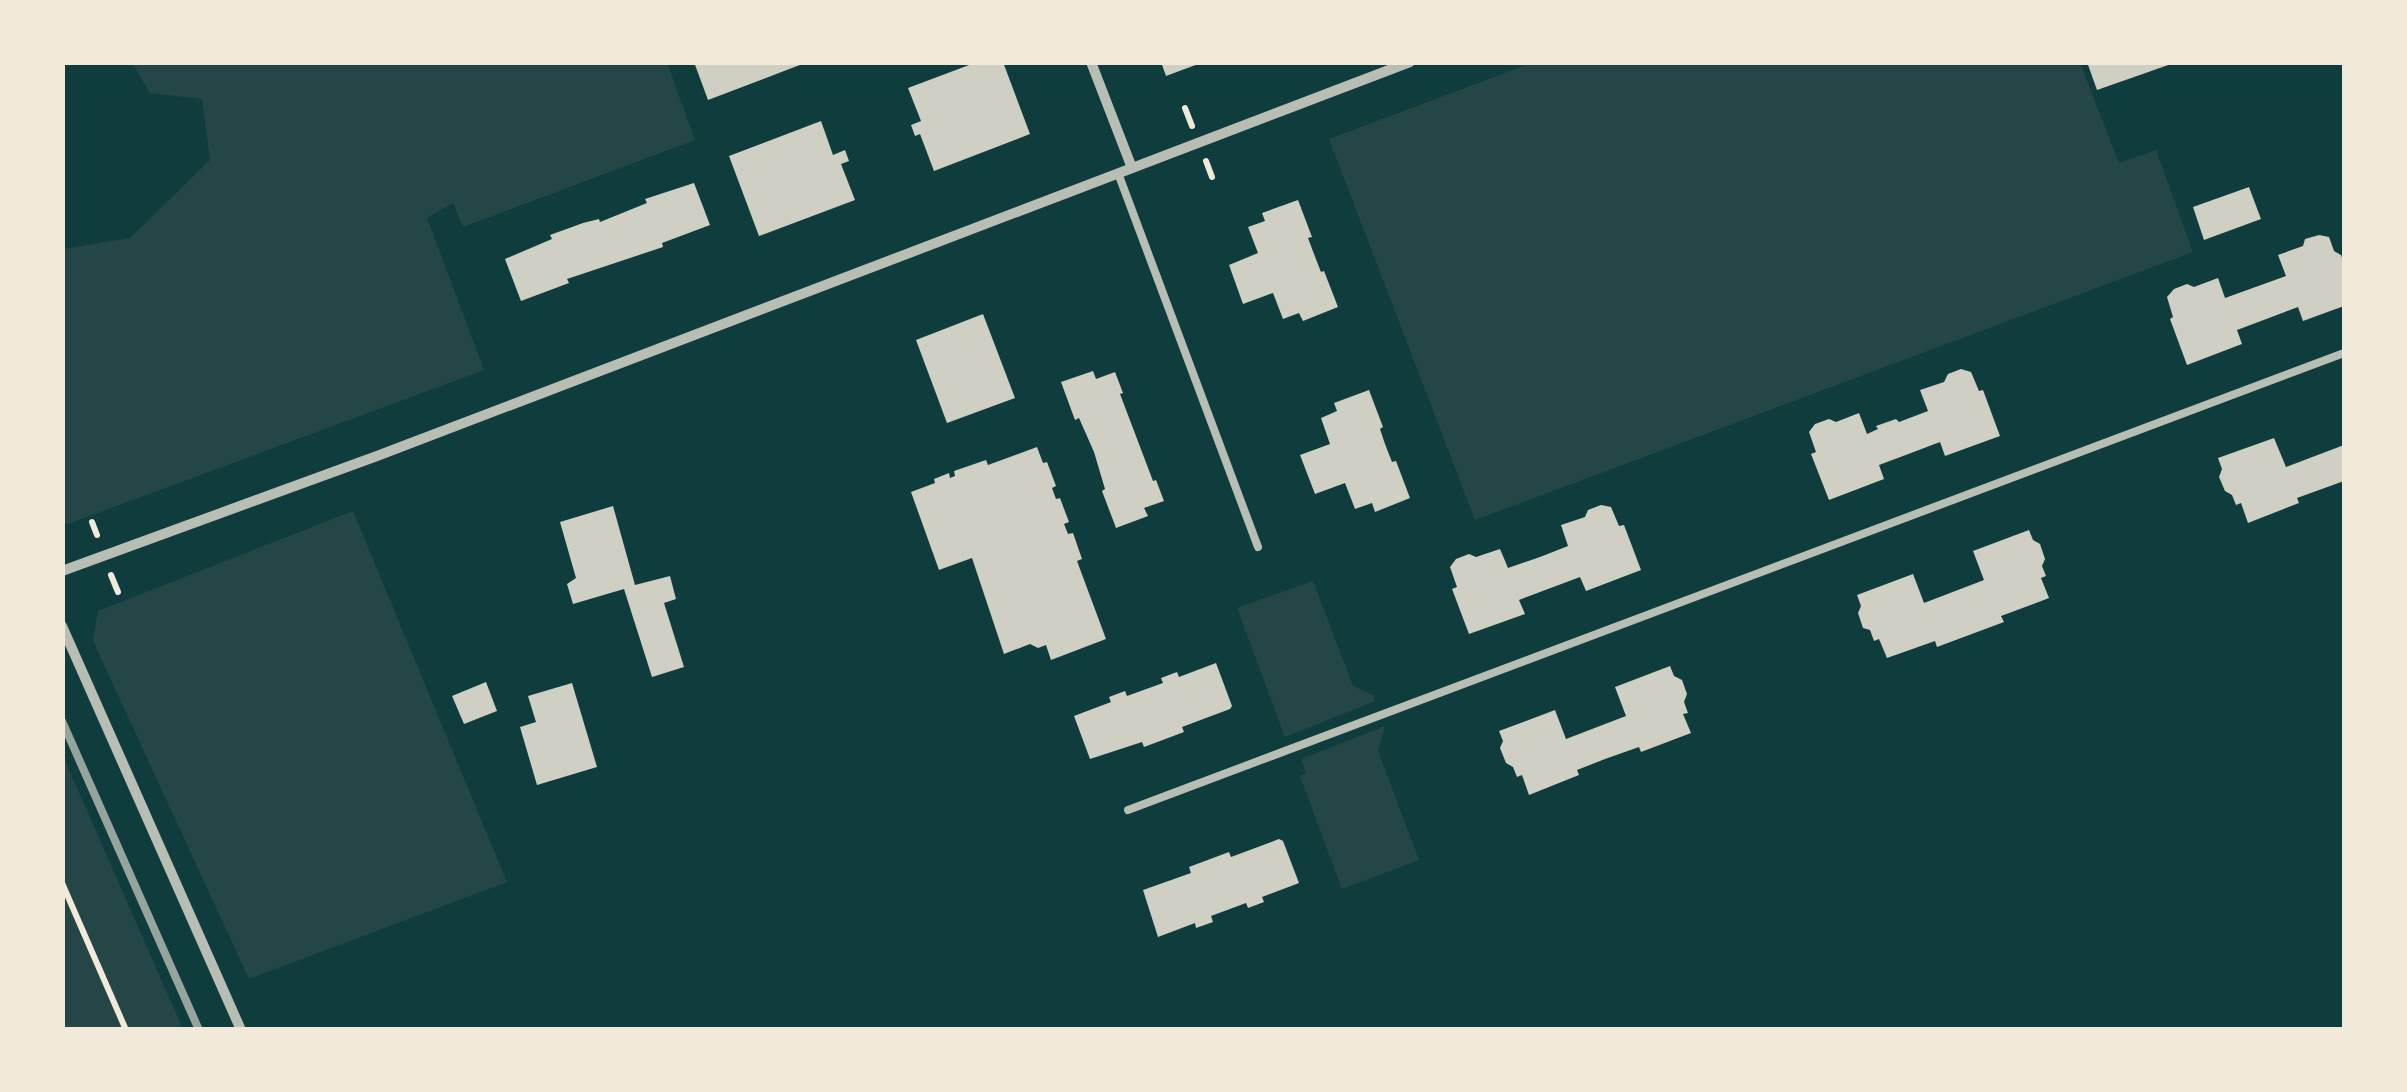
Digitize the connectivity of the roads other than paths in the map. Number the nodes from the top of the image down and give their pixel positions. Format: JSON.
{"nodes":[{"id":1,"x":1091,"y":62,"type":"edge"},
{"id":2,"x":1410,"y":62,"type":"edge"},
{"id":3,"x":1132,"y":168,"type":"junction"},
{"id":4,"x":1118,"y":174,"type":"junction"},
{"id":5,"x":2344,"y":353,"type":"edge"},
{"id":6,"x":1258,"y":547,"type":"dead end"},
{"id":7,"x":62,"y":572,"type":"edge"},
{"id":8,"x":62,"y":626,"type":"edge"},
{"id":9,"x":1128,"y":810,"type":"dead end"},
{"id":10,"x":241,"y":1030,"type":"edge"}],
"edges":[{"from":1,"to":3,"type":"street"},
{"from":2,"to":3,"type":"street"},
{"from":3,"to":4,"type":"street"},
{"from":4,"to":6,"type":"lane"},
{"from":4,"to":7,"type":"street"},
{"from":5,"to":9,"type":"lane"},
{"from":8,"to":10,"type":"street"}]}
